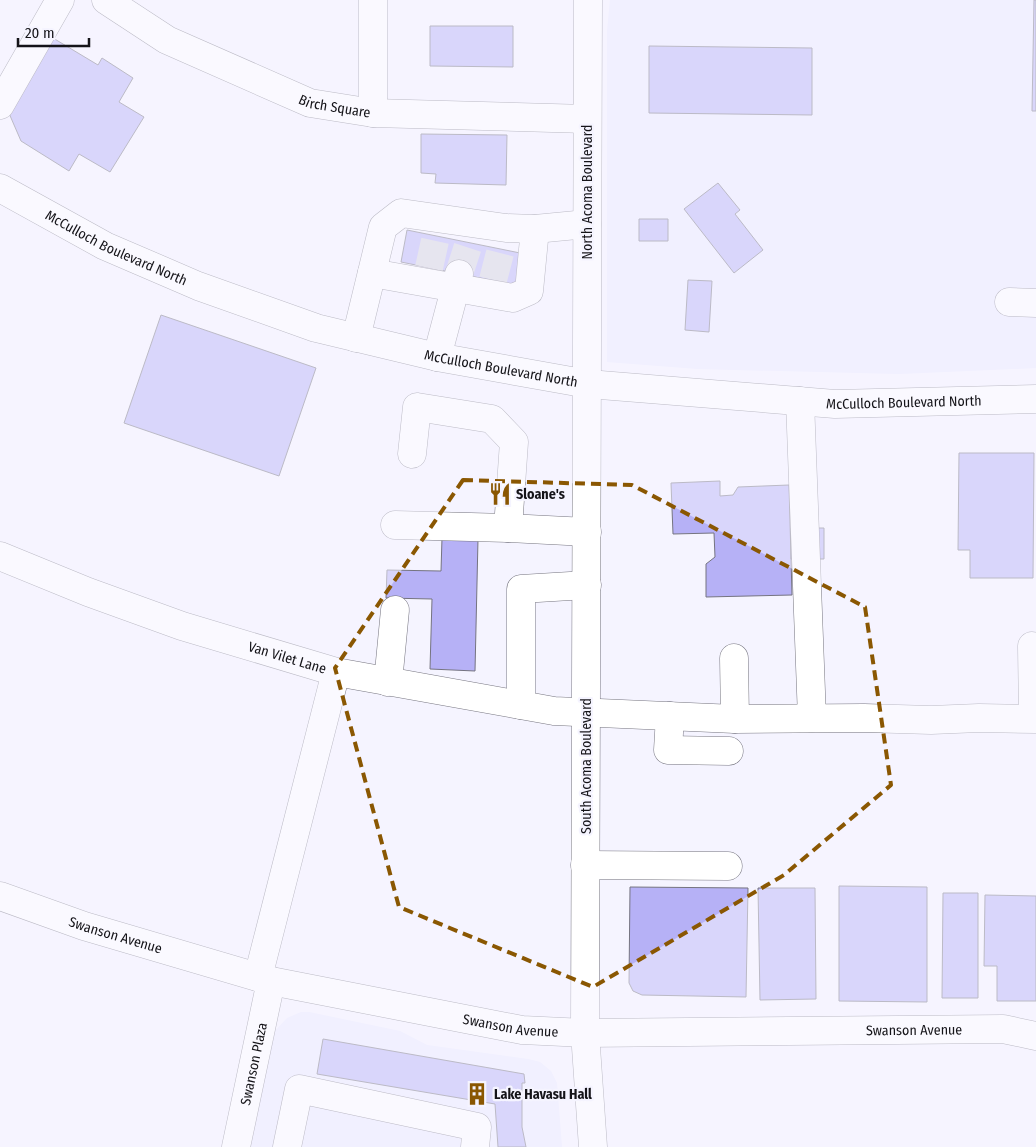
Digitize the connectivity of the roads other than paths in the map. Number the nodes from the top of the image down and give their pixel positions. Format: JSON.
{"nodes":[{"id":1,"x":60,"y":0,"type":"edge"},
{"id":2,"x":106,"y":0,"type":"edge"},
{"id":3,"x":373,"y":0,"type":"edge"},
{"id":4,"x":588,"y":0,"type":"edge"},
{"id":5,"x":0,"y":105,"type":"edge"},
{"id":6,"x":373,"y":113,"type":"junction"},
{"id":7,"x":587,"y":119,"type":"junction"},
{"id":8,"x":0,"y":188,"type":"edge"},
{"id":9,"x":587,"y":224,"type":"junction"},
{"id":10,"x":535,"y":229,"type":"junction"},
{"id":11,"x":372,"y":274,"type":"junction"},
{"id":12,"x":457,"y":281,"type":"junction"},
{"id":13,"x":1009,"y":302,"type":"dead end"},
{"id":14,"x":1036,"y":303,"type":"edge"},
{"id":15,"x":356,"y":338,"type":"junction"},
{"id":16,"x":437,"y":357,"type":"junction"},
{"id":17,"x":588,"y":384,"type":"junction"},
{"id":18,"x":1036,"y":399,"type":"edge"},
{"id":19,"x":800,"y":401,"type":"junction"},
{"id":20,"x":412,"y":454,"type":"dead end"},
{"id":21,"x":395,"y":525,"type":"dead end"},
{"id":22,"x":508,"y":528,"type":"junction"},
{"id":23,"x":587,"y":532,"type":"junction"},
{"id":24,"x":0,"y":556,"type":"edge"},
{"id":25,"x":587,"y":585,"type":"junction"},
{"id":26,"x":395,"y":610,"type":"dead end"},
{"id":27,"x":1032,"y":646,"type":"dead end"},
{"id":28,"x":734,"y":658,"type":"dead end"},
{"id":29,"x":336,"y":672,"type":"junction"},
{"id":30,"x":388,"y":682,"type":"junction"},
{"id":31,"x":521,"y":705,"type":"junction"},
{"id":32,"x":586,"y":712,"type":"junction"},
{"id":33,"x":670,"y":716,"type":"junction"},
{"id":34,"x":812,"y":718,"type":"junction"},
{"id":35,"x":1034,"y":718,"type":"edge"},
{"id":36,"x":735,"y":719,"type":"junction"},
{"id":37,"x":729,"y":751,"type":"dead end"},
{"id":38,"x":585,"y":864,"type":"junction"},
{"id":39,"x":728,"y":866,"type":"dead end"},
{"id":40,"x":0,"y":896,"type":"edge"},
{"id":41,"x":265,"y":979,"type":"junction"},
{"id":42,"x":585,"y":1033,"type":"junction"},
{"id":43,"x":1036,"y":1036,"type":"edge"},
{"id":44,"x":236,"y":1147,"type":"edge"},
{"id":45,"x":287,"y":1147,"type":"edge"},
{"id":46,"x":475,"y":1147,"type":"edge"},
{"id":47,"x":593,"y":1147,"type":"edge"}],
"edges":[{"from":1,"to":5,"type":"main road"},
{"from":2,"to":6,"type":"main road","name":"Birch Square"},
{"from":3,"to":6,"type":"main road"},
{"from":4,"to":7,"type":"main road","name":"North Acoma Boulevard"},
{"from":6,"to":7,"type":"main road","name":"Birch Square"},
{"from":7,"to":9,"type":"main road","name":"North Acoma Boulevard"},
{"from":8,"to":15,"type":"main road","name":"McCulloch Boulevard North"},
{"from":9,"to":10,"type":"main road"},
{"from":9,"to":17,"type":"main road","name":"North Acoma Boulevard"},
{"from":10,"to":11,"type":"main road"},
{"from":10,"to":12,"type":"main road"},
{"from":11,"to":12,"type":"main road"},
{"from":11,"to":15,"type":"main road"},
{"from":12,"to":16,"type":"main road"},
{"from":13,"to":14,"type":"main road"},
{"from":15,"to":16,"type":"main road","name":"McCulloch Boulevard North"},
{"from":16,"to":17,"type":"main road","name":"McCulloch Boulevard North"},
{"from":17,"to":19,"type":"main road","name":"McCulloch Boulevard North"},
{"from":17,"to":23,"type":"main road","name":"South Acoma Boulevard"},
{"from":18,"to":19,"type":"main road","name":"McCulloch Boulevard North"},
{"from":19,"to":34,"type":"main road"},
{"from":20,"to":22,"type":"main road"},
{"from":21,"to":22,"type":"main road"},
{"from":22,"to":23,"type":"main road"},
{"from":23,"to":25,"type":"main road","name":"South Acoma Boulevard"},
{"from":24,"to":29,"type":"main road","name":"Van Vilet Lane"},
{"from":25,"to":31,"type":"main road"},
{"from":25,"to":32,"type":"main road","name":"South Acoma Boulevard"},
{"from":26,"to":30,"type":"main road"},
{"from":27,"to":35,"type":"main road"},
{"from":28,"to":36,"type":"main road"},
{"from":29,"to":30,"type":"main road","name":"Van Vilet Lane"},
{"from":29,"to":41,"type":"main road","name":"Swanson Plaza"},
{"from":30,"to":31,"type":"main road","name":"Van Vilet Lane"},
{"from":31,"to":32,"type":"main road","name":"Van Vilet Lane"},
{"from":32,"to":33,"type":"main road","name":"Van Vilet Lane"},
{"from":32,"to":38,"type":"main road","name":"South Acoma Boulevard"},
{"from":33,"to":36,"type":"main road","name":"Van Vilet Lane"},
{"from":33,"to":37,"type":"main road"},
{"from":34,"to":35,"type":"main road","name":"Van Vilet Lane"},
{"from":34,"to":36,"type":"main road","name":"Van Vilet Lane"},
{"from":38,"to":39,"type":"main road"},
{"from":38,"to":42,"type":"main road","name":"South Acoma Boulevard"},
{"from":40,"to":41,"type":"main road","name":"Swanson Avenue"},
{"from":41,"to":42,"type":"main road","name":"Swanson Avenue"},
{"from":41,"to":44,"type":"main road","name":"Swanson Plaza"},
{"from":42,"to":43,"type":"main road","name":"Swanson Avenue"},
{"from":42,"to":47,"type":"main road","name":"South Acoma Boulevard"},
{"from":45,"to":46,"type":"main road"}]}
